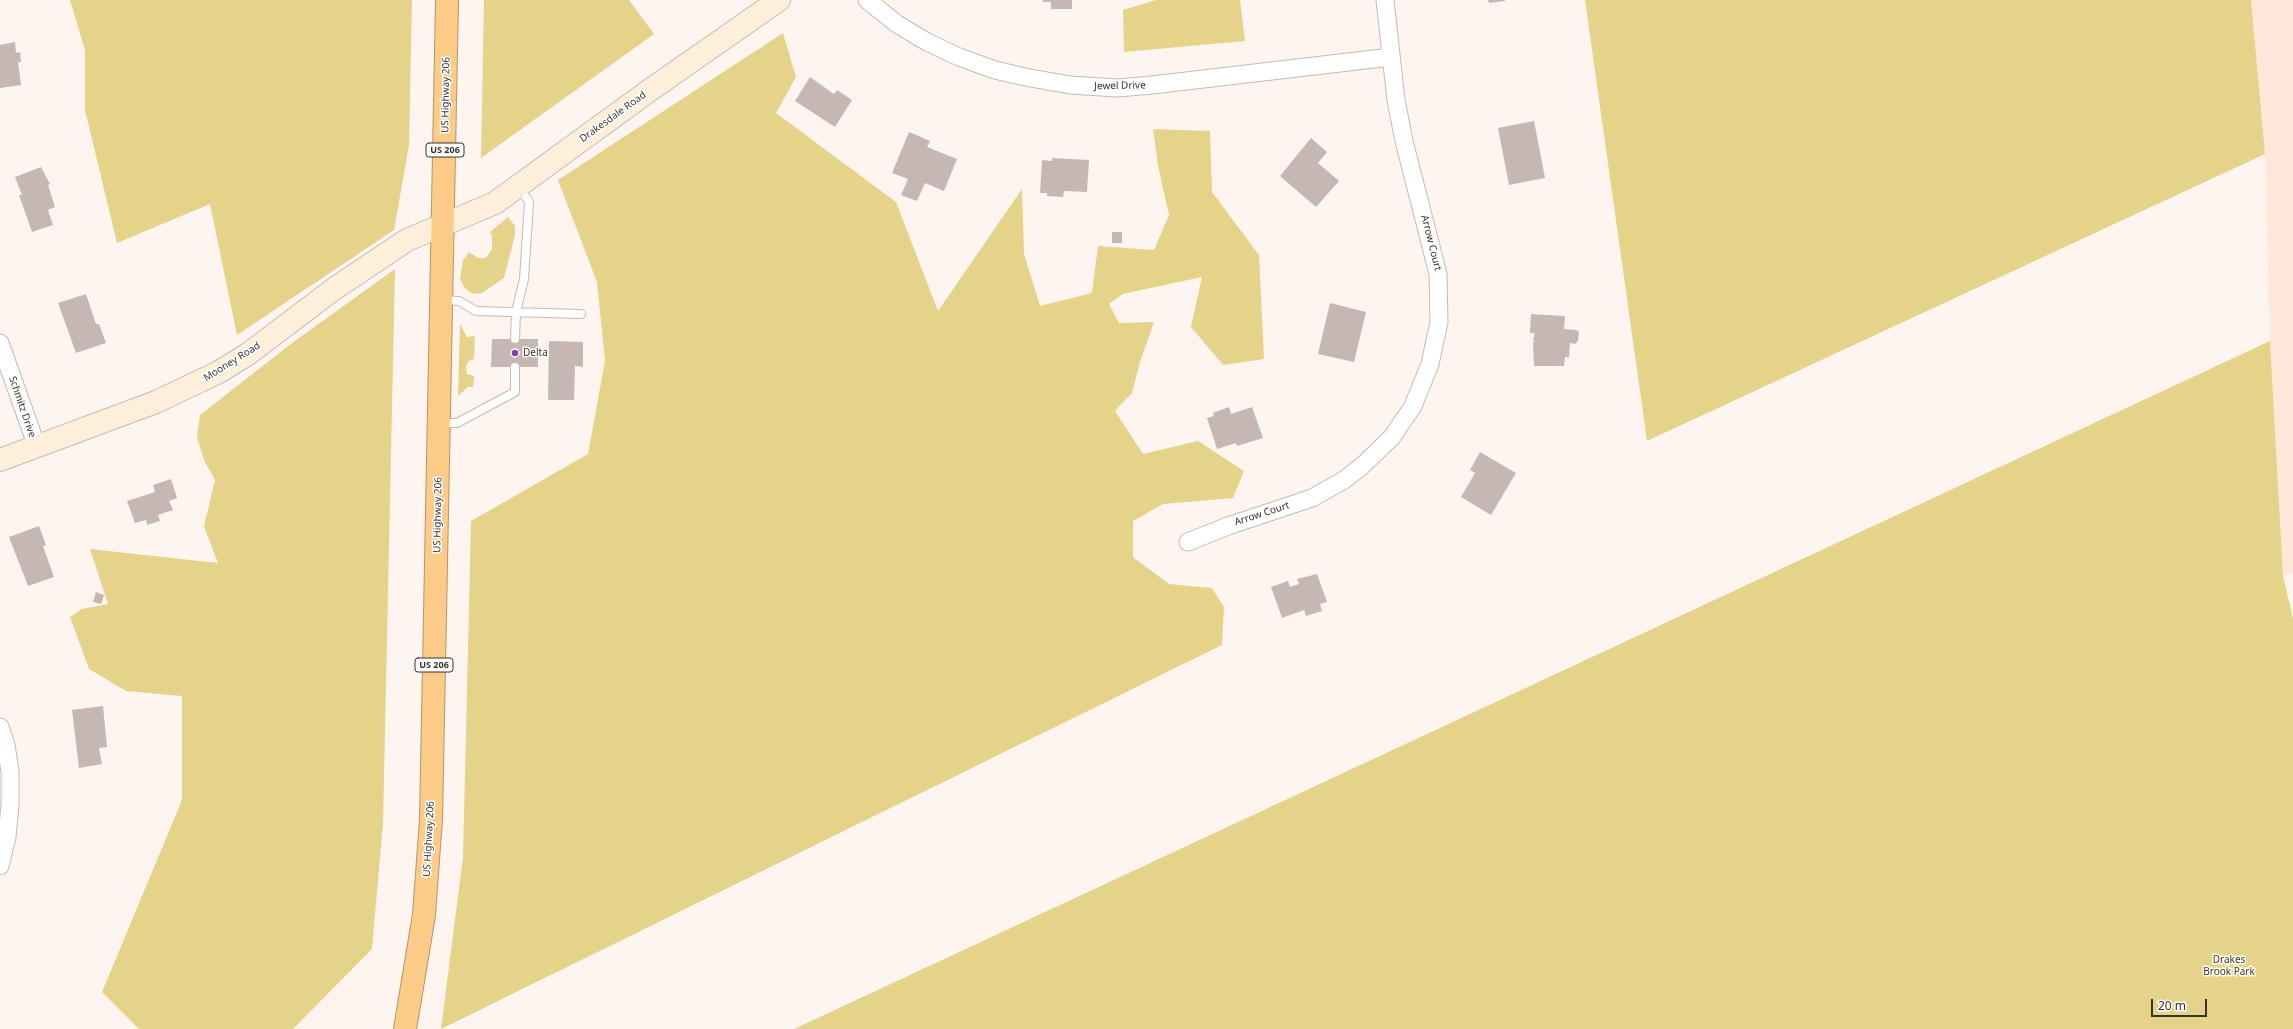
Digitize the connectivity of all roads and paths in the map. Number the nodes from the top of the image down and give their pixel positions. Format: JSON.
{"nodes":[{"id":1,"x":447,"y":0,"type":"edge"},
{"id":2,"x":779,"y":0,"type":"edge"},
{"id":3,"x":867,"y":0,"type":"edge"},
{"id":4,"x":1385,"y":0,"type":"edge"},
{"id":5,"x":1391,"y":57,"type":"junction"},
{"id":6,"x":518,"y":186,"type":"junction"},
{"id":7,"x":443,"y":225,"type":"junction"},
{"id":8,"x":441,"y":300,"type":"junction"},
{"id":9,"x":516,"y":312,"type":"junction"},
{"id":10,"x":581,"y":314,"type":"dead end"},
{"id":11,"x":515,"y":339,"type":"dead end"},
{"id":12,"x":0,"y":343,"type":"edge"},
{"id":13,"x":515,"y":367,"type":"dead end"},
{"id":14,"x":440,"y":423,"type":"junction"},
{"id":15,"x":36,"y":447,"type":"junction"},
{"id":16,"x":0,"y":460,"type":"edge"},
{"id":17,"x":1188,"y":542,"type":"dead end"},
{"id":18,"x":0,"y":727,"type":"edge"},
{"id":19,"x":0,"y":866,"type":"edge"},
{"id":20,"x":405,"y":1029,"type":"edge"}],
"edges":[{"from":1,"to":7,"type":"highway","name":"US Highway 206","number":"US 206"},
{"from":2,"to":6,"type":"street","name":"Drakesdale Road"},
{"from":3,"to":5,"type":"street","name":"Jewel Drive"},
{"from":4,"to":5,"type":"street","name":"Arrow Court"},
{"from":5,"to":17,"type":"street","name":"Arrow Court"},
{"from":6,"to":7,"type":"street","name":"Drakesdale Road"},
{"from":6,"to":9,"type":"lane"},
{"from":7,"to":8,"type":"highway","name":"US Highway 206","number":"US 206"},
{"from":7,"to":15,"type":"street","name":"Mooney Road"},
{"from":8,"to":9,"type":"lane"},
{"from":8,"to":14,"type":"highway","name":"US Highway 206","number":"US 206"},
{"from":9,"to":10,"type":"lane"},
{"from":9,"to":11,"type":"lane"},
{"from":12,"to":15,"type":"street","name":"Schmitz Drive"},
{"from":13,"to":14,"type":"lane"},
{"from":14,"to":20,"type":"highway","name":"US Highway 206","number":"US 206"},
{"from":15,"to":16,"type":"street","name":"Mooney Road"},
{"from":18,"to":19,"type":"street"}]}
